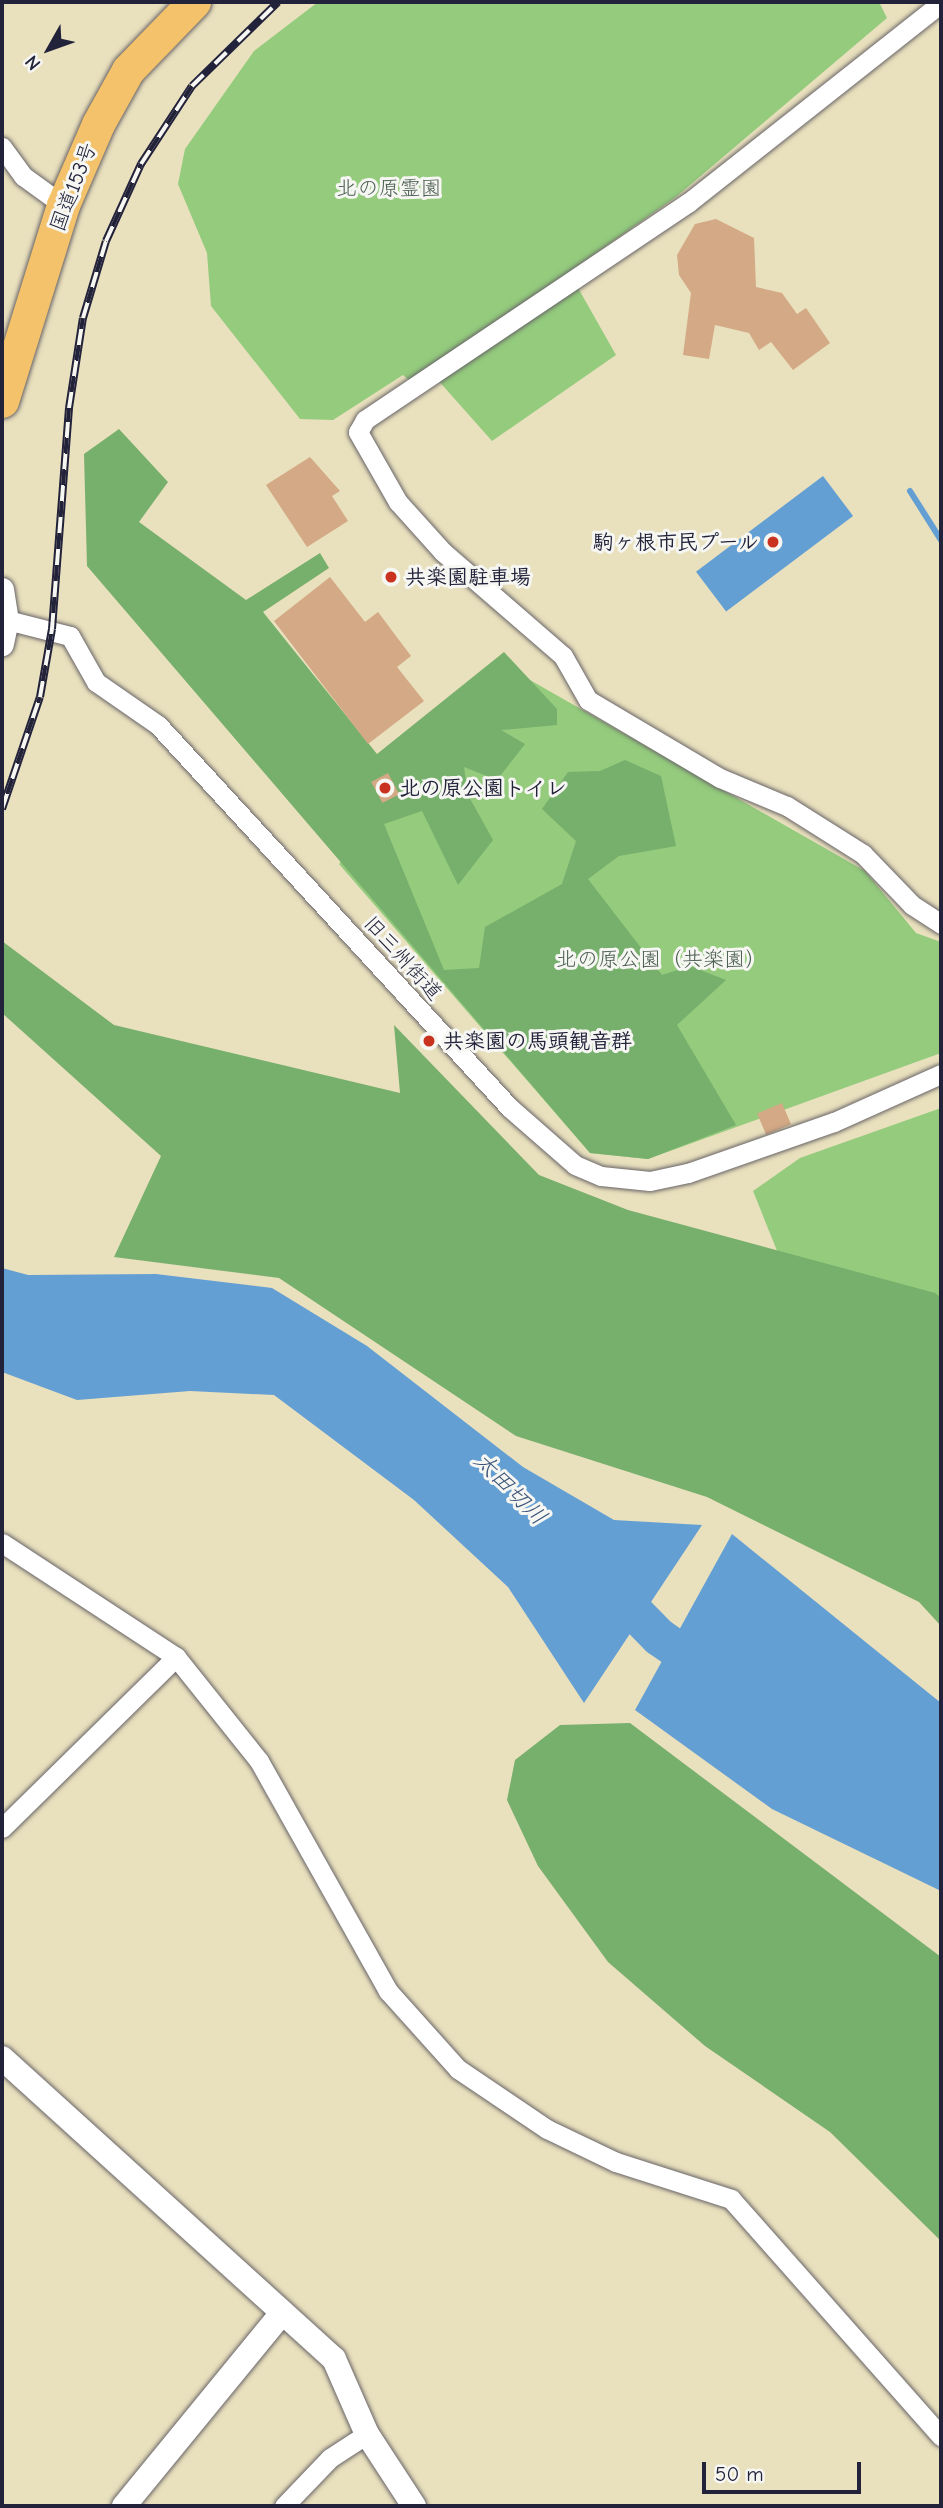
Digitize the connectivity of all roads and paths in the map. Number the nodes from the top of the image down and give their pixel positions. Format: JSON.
{"nodes":[{"id":1,"x":194,"y":2,"type":"edge"},
{"id":2,"x":941,"y":3,"type":"edge"},
{"id":3,"x":2,"y":147,"type":"edge"},
{"id":4,"x":63,"y":205,"type":"junction"},
{"id":5,"x":12,"y":350,"type":"edge"},
{"id":6,"x":2,"y":401,"type":"edge"},
{"id":7,"x":2,"y":590,"type":"edge"},
{"id":8,"x":4,"y":632,"type":"edge"},
{"id":9,"x":941,"y":924,"type":"edge"},
{"id":10,"x":941,"y":1074,"type":"edge"},
{"id":11,"x":2,"y":1543,"type":"edge"},
{"id":12,"x":176,"y":1657,"type":"junction"},
{"id":13,"x":2,"y":1828,"type":"edge"},
{"id":14,"x":2,"y":2058,"type":"edge"},
{"id":15,"x":281,"y":2314,"type":"junction"},
{"id":16,"x":368,"y":2434,"type":"junction"},
{"id":17,"x":941,"y":2436,"type":"edge"},
{"id":18,"x":124,"y":2506,"type":"edge"},
{"id":19,"x":284,"y":2506,"type":"edge"},
{"id":20,"x":414,"y":2506,"type":"edge"}],
"edges":[{"from":1,"to":4,"type":"highway","name":"国道153号"},
{"from":2,"to":9,"type":"street"},
{"from":3,"to":4,"type":"street"},
{"from":4,"to":5,"type":"highway","name":"国道153号"},
{"from":5,"to":6,"type":"highway","name":"国道153号"},
{"from":7,"to":8,"type":"street"},
{"from":8,"to":10,"type":"street","name":"旧三州街道"},
{"from":11,"to":12,"type":"street"},
{"from":12,"to":13,"type":"street"},
{"from":12,"to":17,"type":"street"},
{"from":14,"to":15,"type":"street"},
{"from":15,"to":16,"type":"street"},
{"from":15,"to":18,"type":"street"},
{"from":16,"to":19,"type":"street"},
{"from":16,"to":20,"type":"street"}]}
